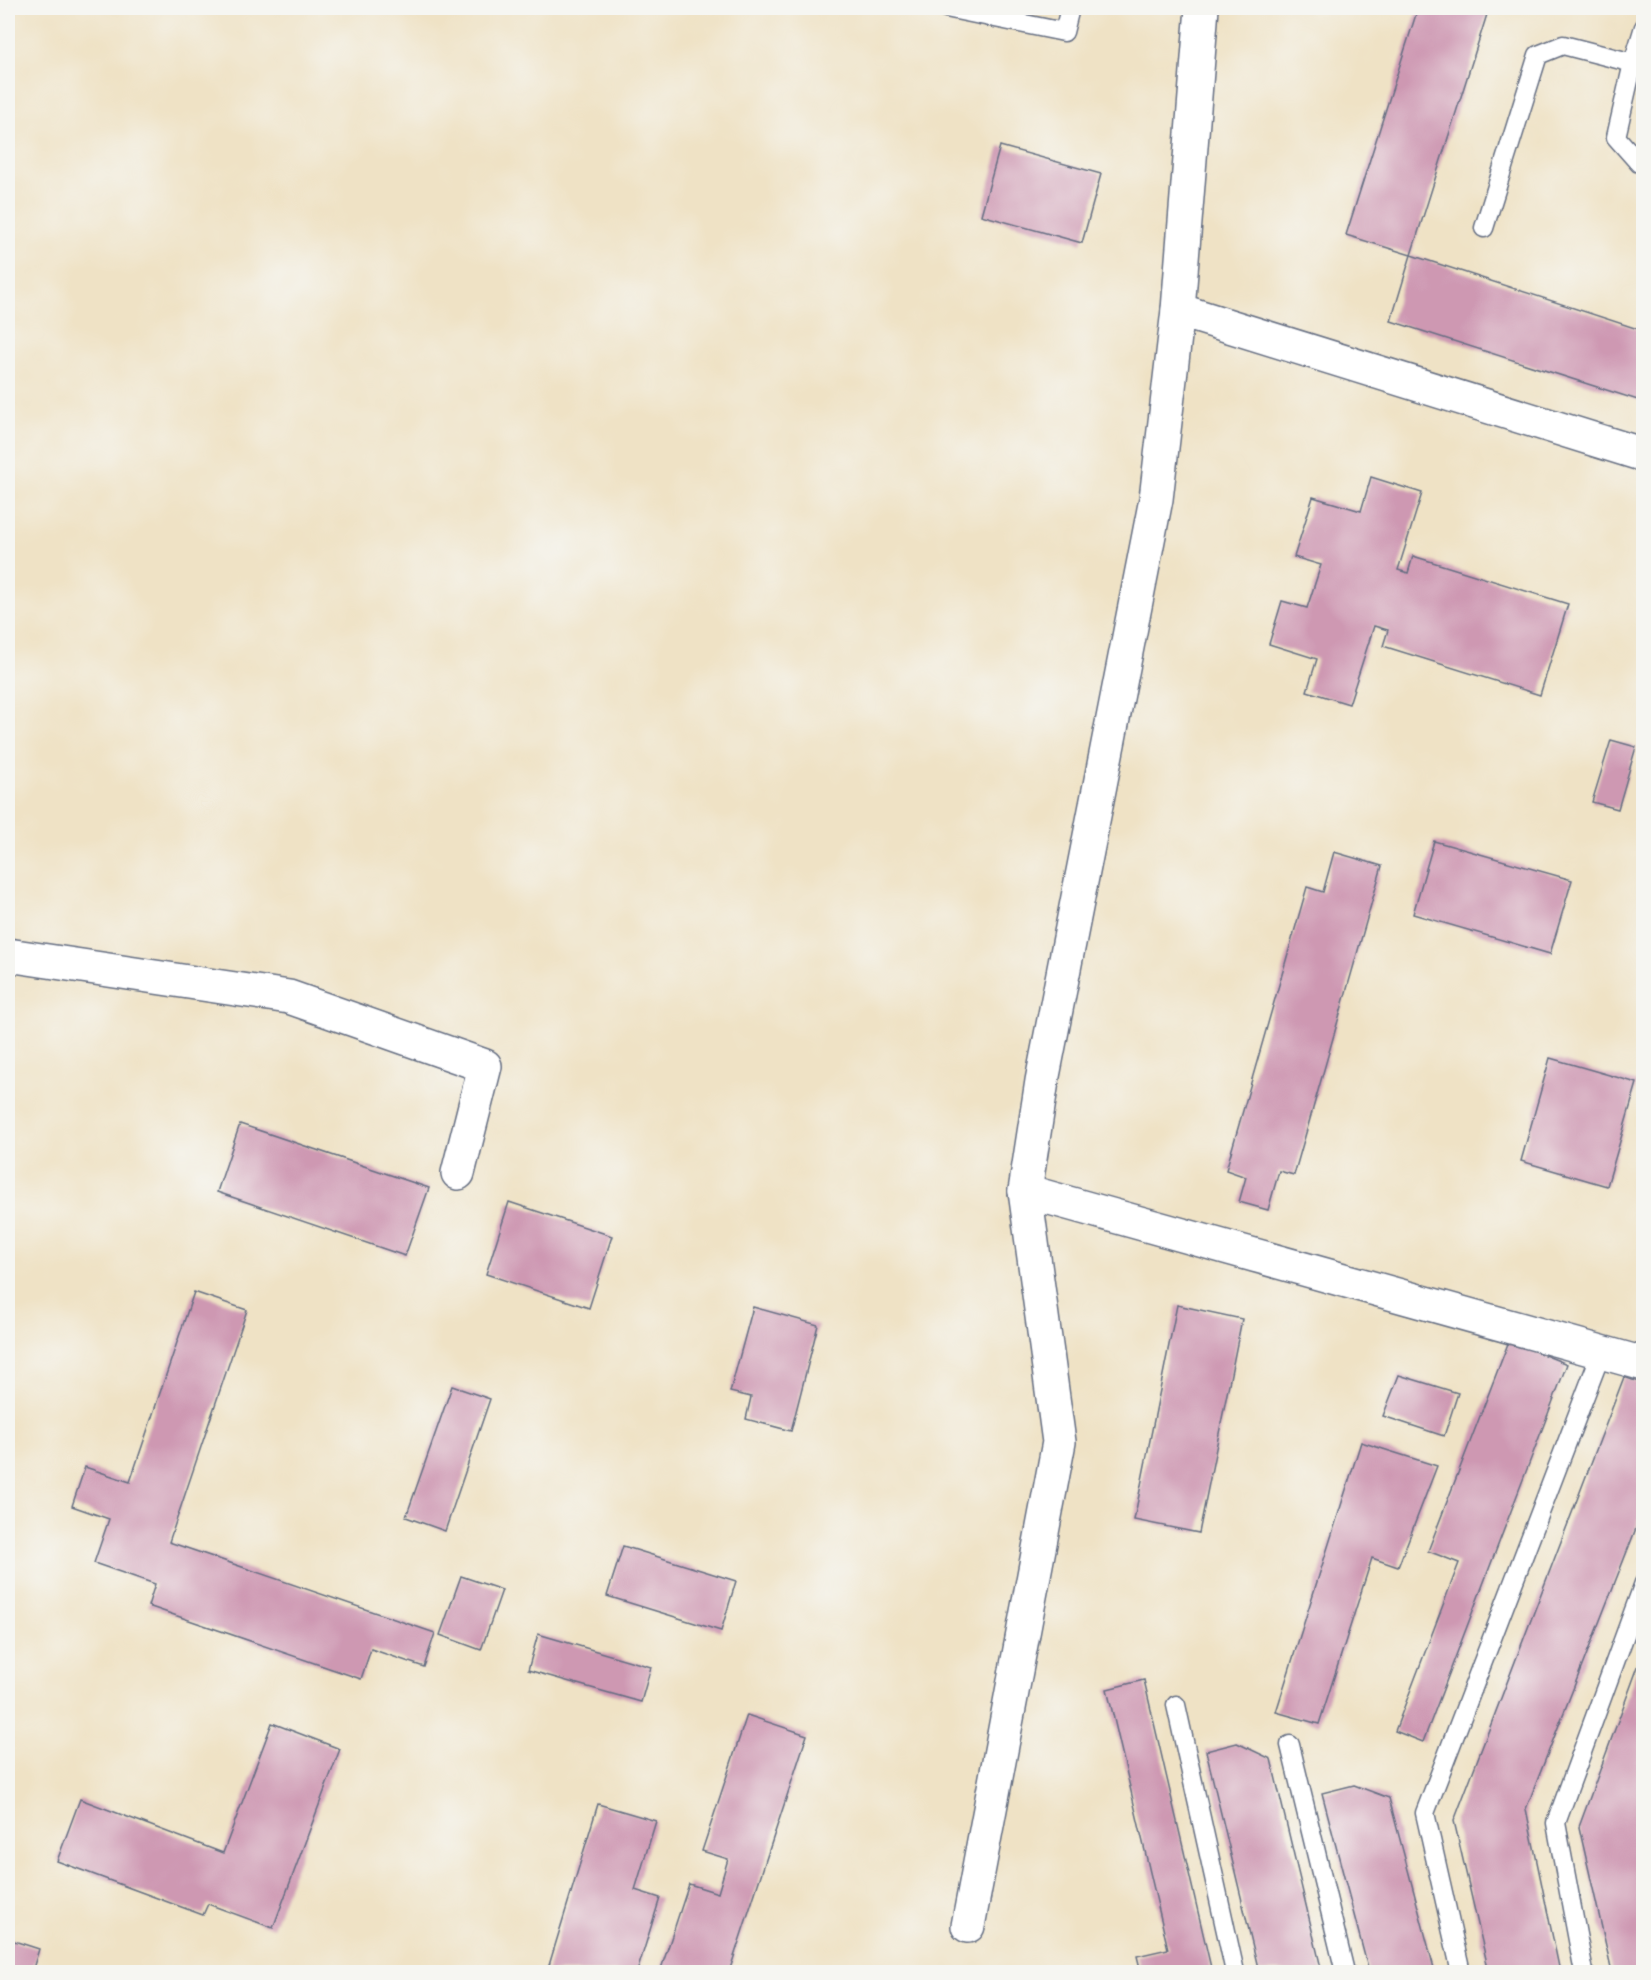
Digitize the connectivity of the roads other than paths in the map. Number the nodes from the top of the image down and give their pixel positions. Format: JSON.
{"nodes":[{"id":1,"x":946,"y":8,"type":"edge"},
{"id":2,"x":1070,"y":8,"type":"edge"},
{"id":3,"x":1202,"y":8,"type":"edge"},
{"id":4,"x":1644,"y":27,"type":"edge"},
{"id":5,"x":1633,"y":63,"type":"junction"},
{"id":6,"x":1644,"y":165,"type":"edge"},
{"id":7,"x":1484,"y":228,"type":"dead end"},
{"id":8,"x":1178,"y":310,"type":"junction"},
{"id":9,"x":1644,"y":455,"type":"edge"},
{"id":10,"x":8,"y":955,"type":"edge"},
{"id":11,"x":458,"y":1173,"type":"dead end"},
{"id":12,"x":1025,"y":1191,"type":"junction"},
{"id":13,"x":1602,"y":1352,"type":"junction"},
{"id":14,"x":1644,"y":1364,"type":"edge"},
{"id":15,"x":1644,"y":1583,"type":"edge"},
{"id":16,"x":1176,"y":1705,"type":"dead end"},
{"id":17,"x":1290,"y":1745,"type":"dead end"},
{"id":18,"x":968,"y":1926,"type":"dead end"},
{"id":19,"x":1235,"y":1972,"type":"edge"},
{"id":20,"x":1345,"y":1972,"type":"edge"},
{"id":21,"x":1461,"y":1972,"type":"edge"},
{"id":22,"x":1584,"y":1972,"type":"edge"}],
"edges":[{"from":1,"to":2,"type":"lane"},
{"from":3,"to":8,"type":"street"},
{"from":4,"to":5,"type":"lane"},
{"from":5,"to":6,"type":"lane"},
{"from":5,"to":7,"type":"lane"},
{"from":8,"to":9,"type":"street"},
{"from":8,"to":12,"type":"street"},
{"from":10,"to":11,"type":"street"},
{"from":12,"to":13,"type":"street"},
{"from":12,"to":18,"type":"street"},
{"from":13,"to":14,"type":"street"},
{"from":13,"to":21,"type":"lane"},
{"from":15,"to":22,"type":"lane"},
{"from":16,"to":19,"type":"lane"},
{"from":17,"to":20,"type":"lane"}]}
